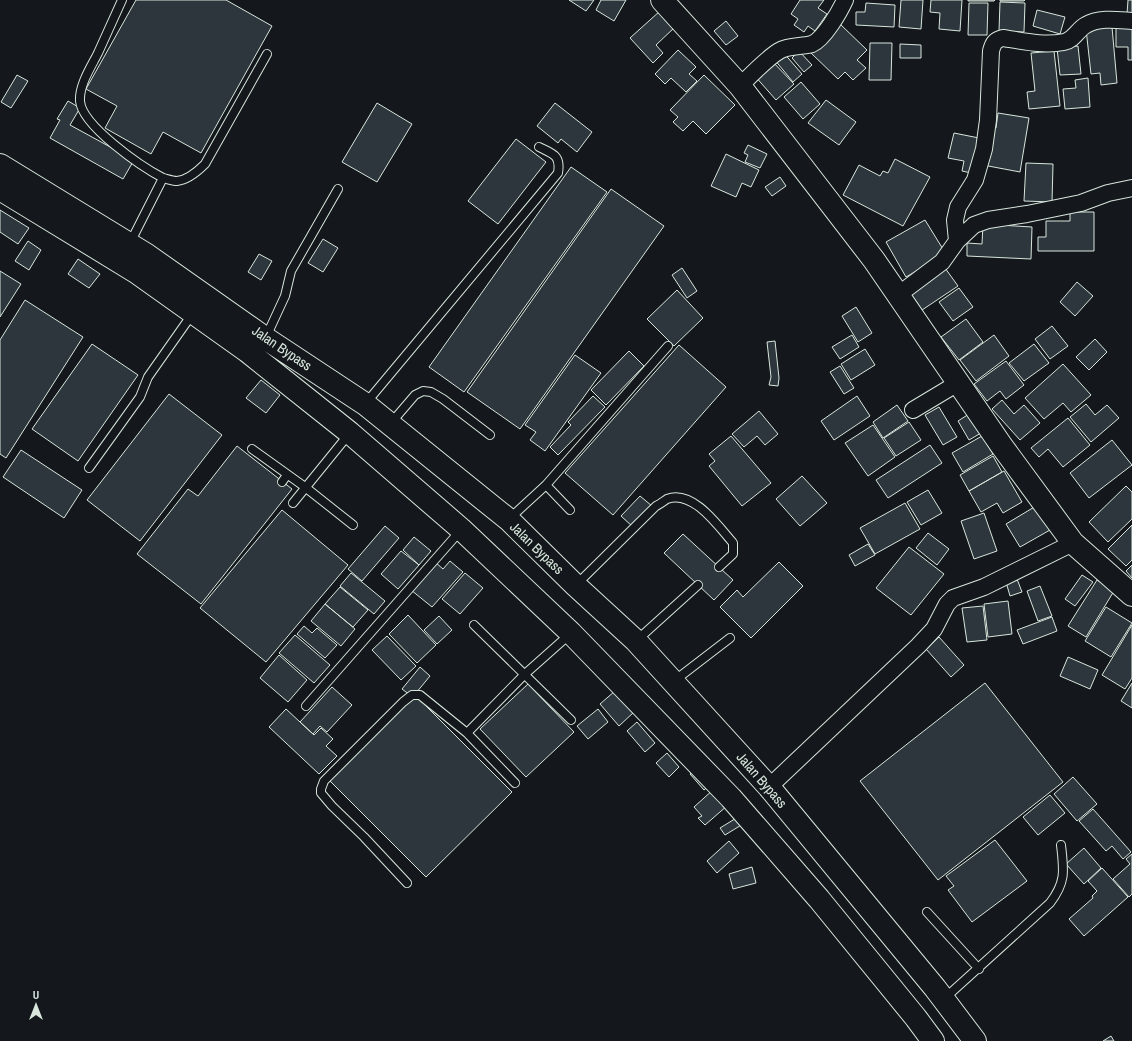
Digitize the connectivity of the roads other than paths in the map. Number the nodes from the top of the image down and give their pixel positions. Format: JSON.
{"nodes":[{"id":1,"x":122,"y":0,"type":"edge"},
{"id":2,"x":662,"y":0,"type":"edge"},
{"id":3,"x":845,"y":0,"type":"edge"},
{"id":4,"x":1132,"y":21,"type":"edge"},
{"id":5,"x":267,"y":54,"type":"dead end"},
{"id":6,"x":740,"y":86,"type":"junction"},
{"id":7,"x":540,"y":148,"type":"dead end"},
{"id":8,"x":0,"y":165,"type":"edge"},
{"id":9,"x":163,"y":178,"type":"junction"},
{"id":10,"x":1132,"y":188,"type":"edge"},
{"id":11,"x":0,"y":189,"type":"edge"},
{"id":12,"x":338,"y":189,"type":"dead end"},
{"id":13,"x":957,"y":241,"type":"junction"},
{"id":14,"x":129,"y":244,"type":"junction"},
{"id":15,"x":898,"y":295,"type":"junction"},
{"id":16,"x":193,"y":312,"type":"junction"},
{"id":17,"x":265,"y":338,"type":"junction"},
{"id":18,"x":668,"y":346,"type":"dead end"},
{"id":19,"x":958,"y":383,"type":"junction"},
{"id":20,"x":365,"y":404,"type":"junction"},
{"id":21,"x":913,"y":410,"type":"dead end"},
{"id":22,"x":391,"y":424,"type":"junction"},
{"id":23,"x":350,"y":433,"type":"junction"},
{"id":24,"x":490,"y":435,"type":"dead end"},
{"id":25,"x":252,"y":449,"type":"dead end"},
{"id":26,"x":89,"y":468,"type":"dead end"},
{"id":27,"x":287,"y":475,"type":"junction"},
{"id":28,"x":282,"y":482,"type":"dead end"},
{"id":29,"x":546,"y":485,"type":"junction"},
{"id":30,"x":305,"y":487,"type":"junction"},
{"id":31,"x":293,"y":503,"type":"dead end"},
{"id":32,"x":570,"y":510,"type":"dead end"},
{"id":33,"x":509,"y":520,"type":"junction"},
{"id":34,"x":353,"y":525,"type":"dead end"},
{"id":35,"x":461,"y":529,"type":"junction"},
{"id":36,"x":1072,"y":543,"type":"junction"},
{"id":37,"x":718,"y":567,"type":"dead end"},
{"id":38,"x":575,"y":585,"type":"junction"},
{"id":39,"x":698,"y":585,"type":"dead end"},
{"id":40,"x":1132,"y":595,"type":"edge"},
{"id":41,"x":474,"y":625,"type":"dead end"},
{"id":42,"x":571,"y":633,"type":"junction"},
{"id":43,"x":730,"y":638,"type":"dead end"},
{"id":44,"x":636,"y":641,"type":"junction"},
{"id":45,"x":526,"y":674,"type":"junction"},
{"id":46,"x":673,"y":682,"type":"junction"},
{"id":47,"x":306,"y":706,"type":"dead end"},
{"id":48,"x":572,"y":720,"type":"dead end"},
{"id":49,"x":467,"y":733,"type":"junction"},
{"id":50,"x":515,"y":783,"type":"dead end"},
{"id":51,"x":769,"y":787,"type":"junction"},
{"id":52,"x":1061,"y":845,"type":"dead end"},
{"id":53,"x":407,"y":883,"type":"dead end"},
{"id":54,"x":927,"y":912,"type":"dead end"},
{"id":55,"x":979,"y":969,"type":"junction"},
{"id":56,"x":944,"y":999,"type":"junction"},
{"id":57,"x":916,"y":1018,"type":"junction"},
{"id":58,"x":933,"y":1041,"type":"edge"},
{"id":59,"x":975,"y":1041,"type":"edge"}],
"edges":[{"from":1,"to":9,"type":"lane"},
{"from":2,"to":6,"type":"main road"},
{"from":3,"to":6,"type":"street"},
{"from":4,"to":13,"type":"street"},
{"from":5,"to":9,"type":"lane"},
{"from":6,"to":15,"type":"main road"},
{"from":7,"to":20,"type":"lane"},
{"from":8,"to":14,"type":"main road","name":"Jalan Bypass"},
{"from":9,"to":14,"type":"lane"},
{"from":10,"to":13,"type":"street"},
{"from":11,"to":16,"type":"main road","name":"Jalan Bypass"},
{"from":12,"to":17,"type":"lane"},
{"from":13,"to":15,"type":"street"},
{"from":14,"to":17,"type":"main road","name":"Jalan Bypass"},
{"from":15,"to":19,"type":"main road"},
{"from":16,"to":23,"type":"main road","name":"Jalan Bypass"},
{"from":16,"to":26,"type":"lane"},
{"from":17,"to":20,"type":"main road","name":"Jalan Bypass"},
{"from":18,"to":29,"type":"lane"},
{"from":19,"to":21,"type":"street"},
{"from":19,"to":36,"type":"main road"},
{"from":20,"to":22,"type":"main road","name":"Jalan Bypass"},
{"from":22,"to":24,"type":"lane"},
{"from":22,"to":33,"type":"main road","name":"Jalan Bypass"},
{"from":23,"to":30,"type":"lane"},
{"from":23,"to":35,"type":"main road","name":"Jalan Bypass"},
{"from":25,"to":27,"type":"lane"},
{"from":27,"to":28,"type":"lane"},
{"from":27,"to":30,"type":"lane"},
{"from":29,"to":32,"type":"lane"},
{"from":29,"to":33,"type":"lane"},
{"from":30,"to":31,"type":"lane"},
{"from":30,"to":34,"type":"lane"},
{"from":33,"to":38,"type":"main road","name":"Jalan Bypass"},
{"from":35,"to":42,"type":"main road","name":"Jalan Bypass"},
{"from":35,"to":47,"type":"lane"},
{"from":36,"to":40,"type":"main road"},
{"from":36,"to":51,"type":"street"},
{"from":37,"to":38,"type":"lane"},
{"from":38,"to":44,"type":"main road","name":"Jalan Bypass"},
{"from":39,"to":44,"type":"lane"},
{"from":41,"to":45,"type":"lane"},
{"from":42,"to":45,"type":"lane"},
{"from":42,"to":57,"type":"main road","name":"Jalan Bypass"},
{"from":43,"to":46,"type":"lane"},
{"from":44,"to":46,"type":"main road","name":"Jalan Bypass"},
{"from":45,"to":48,"type":"lane"},
{"from":45,"to":49,"type":"lane"},
{"from":46,"to":51,"type":"main road","name":"Jalan Bypass"},
{"from":49,"to":50,"type":"lane"},
{"from":49,"to":53,"type":"lane"},
{"from":51,"to":56,"type":"main road","name":"Jalan Bypass"},
{"from":52,"to":55,"type":"lane"},
{"from":54,"to":55,"type":"lane"},
{"from":55,"to":56,"type":"lane"},
{"from":56,"to":57,"type":"main road"},
{"from":56,"to":59,"type":"main road","name":"Jalan Bypass"},
{"from":57,"to":58,"type":"main road","name":"Jalan Bypass"}]}
